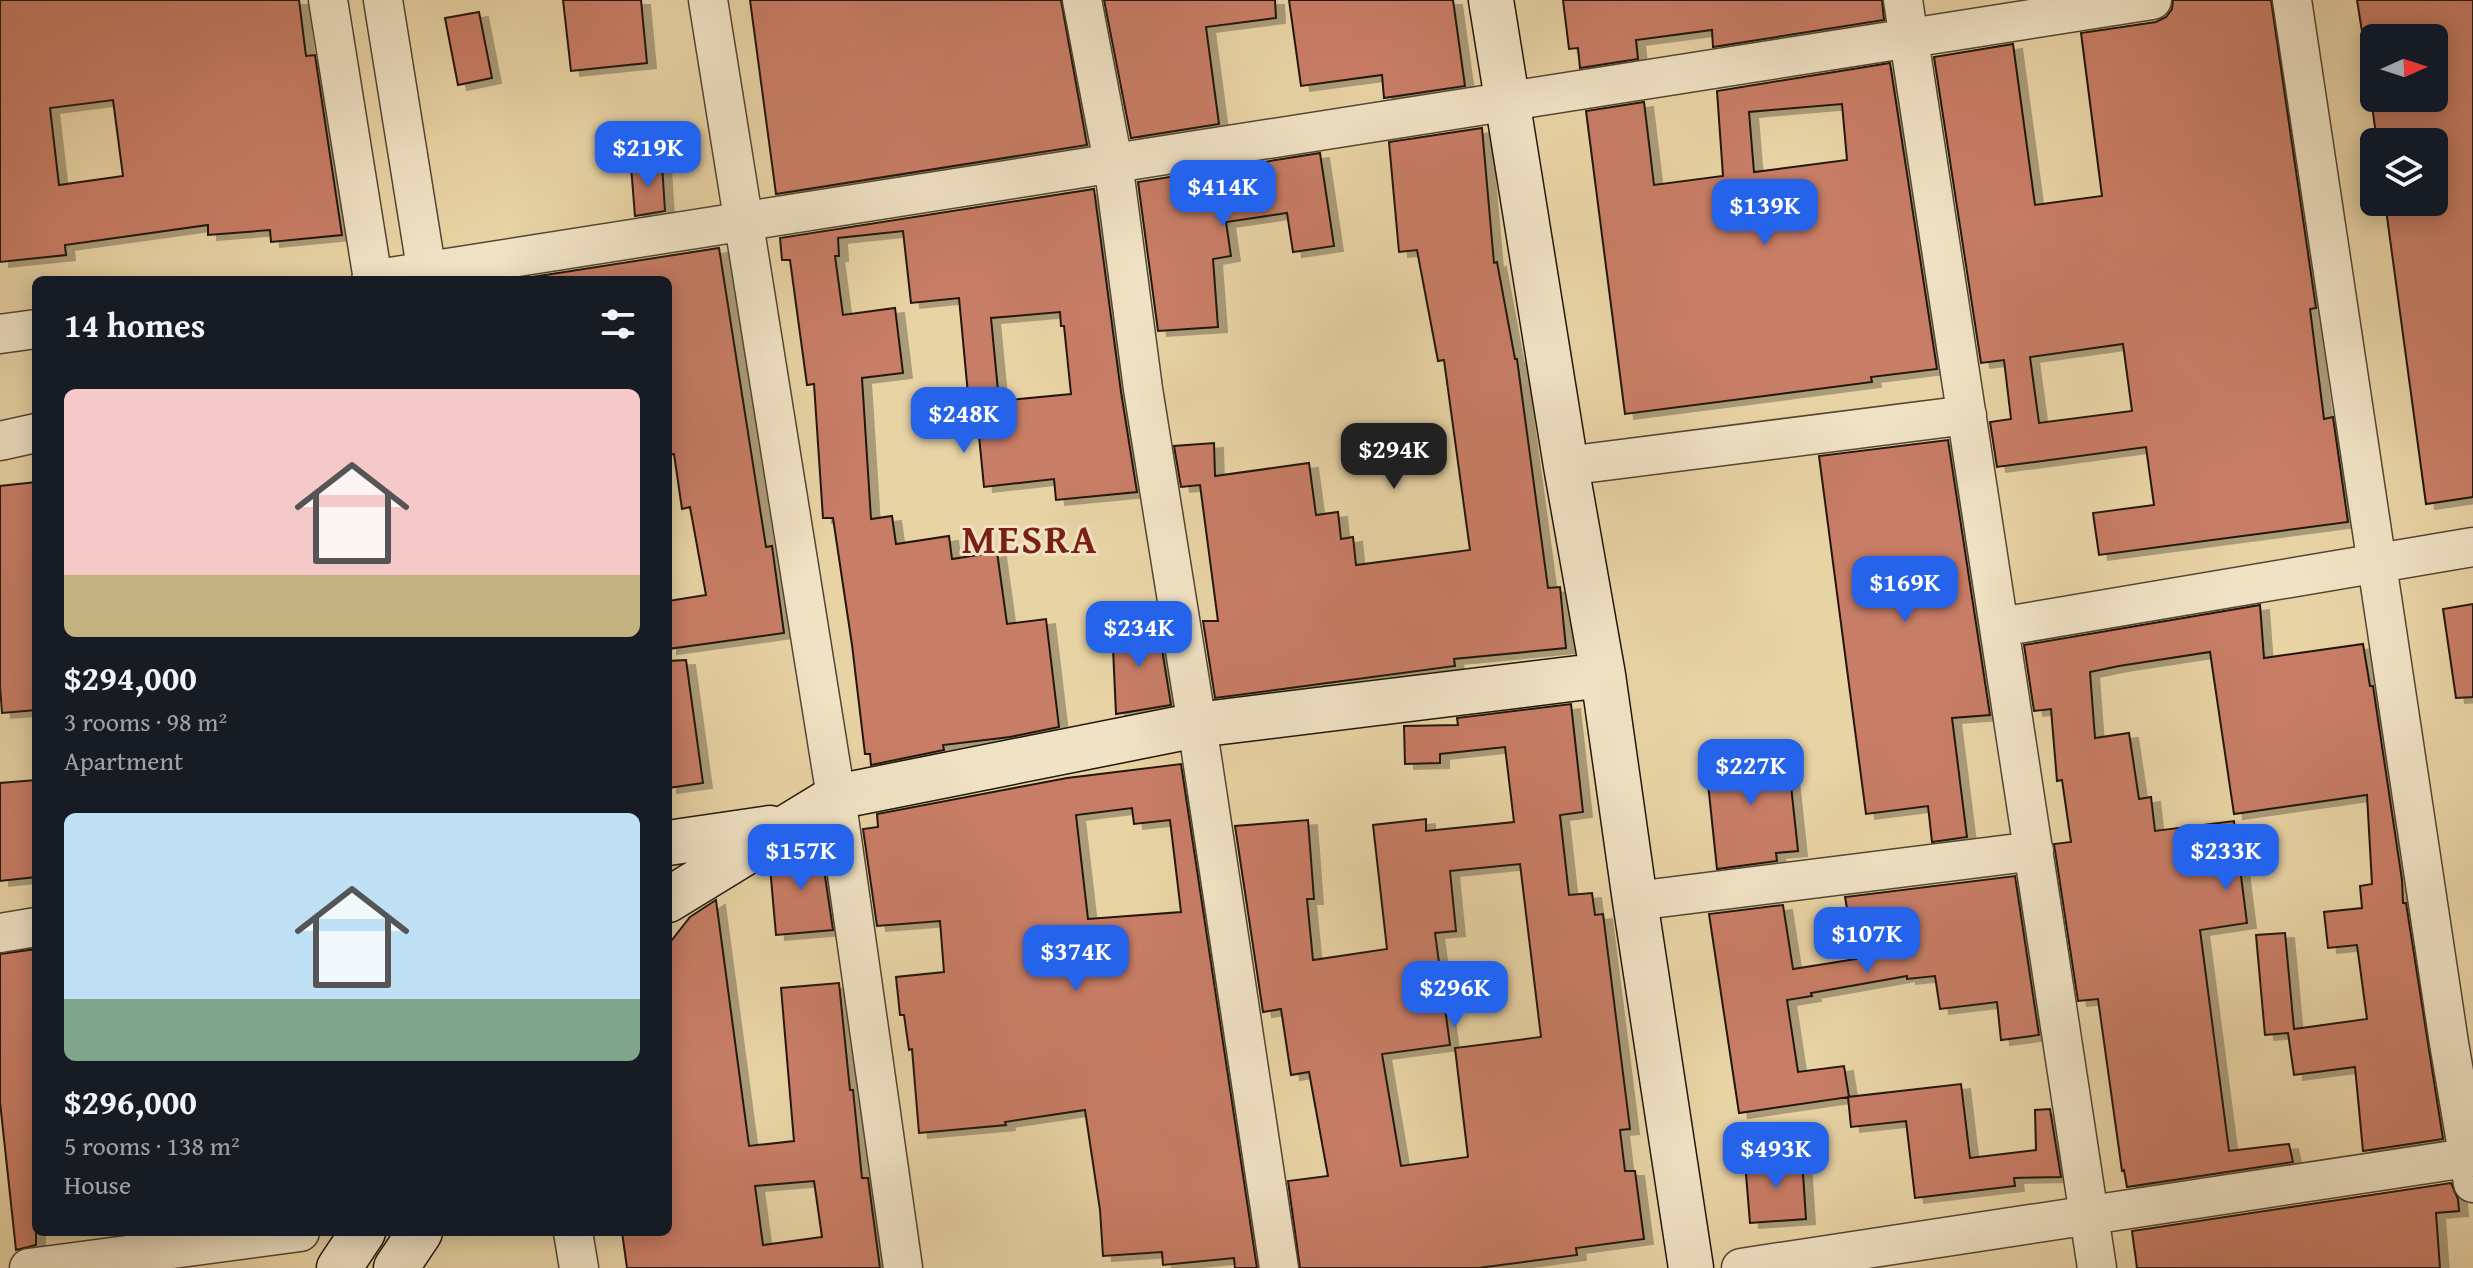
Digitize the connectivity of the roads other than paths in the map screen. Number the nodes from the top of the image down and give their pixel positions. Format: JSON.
{"nodes":[{"id":1,"x":328,"y":0,"type":"edge"},
{"id":2,"x":383,"y":0,"type":"edge"},
{"id":3,"x":708,"y":0,"type":"edge"},
{"id":4,"x":1082,"y":0,"type":"edge"},
{"id":5,"x":1491,"y":0,"type":"edge"},
{"id":6,"x":1903,"y":0,"type":"edge"},
{"id":7,"x":2152,"y":0,"type":"edge"},
{"id":8,"x":2292,"y":0,"type":"edge"},
{"id":9,"x":1910,"y":37,"type":"junction"},
{"id":10,"x":1507,"y":100,"type":"junction"},
{"id":11,"x":1113,"y":162,"type":"junction"},
{"id":12,"x":743,"y":221,"type":"junction"},
{"id":13,"x":371,"y":276,"type":"edge"},
{"id":14,"x":428,"y":276,"type":"edge"},
{"id":15,"x":32,"y":330,"type":"edge"},
{"id":16,"x":0,"y":334,"type":"edge"},
{"id":17,"x":1967,"y":415,"type":"junction"},
{"id":18,"x":32,"y":434,"type":"edge"},
{"id":19,"x":0,"y":441,"type":"edge"},
{"id":20,"x":1566,"y":466,"type":"junction"},
{"id":21,"x":2473,"y":547,"type":"edge"},
{"id":22,"x":2377,"y":562,"type":"junction"},
{"id":23,"x":2000,"y":627,"type":"junction"},
{"id":24,"x":1603,"y":675,"type":"junction"},
{"id":25,"x":1197,"y":725,"type":"junction"},
{"id":26,"x":836,"y":797,"type":"junction"},
{"id":27,"x":788,"y":826,"type":"junction"},
{"id":28,"x":672,"y":842,"type":"edge"},
{"id":29,"x":2034,"y":851,"type":"junction"},
{"id":30,"x":672,"y":898,"type":"edge"},
{"id":31,"x":1635,"y":901,"type":"junction"},
{"id":32,"x":32,"y":928,"type":"edge"},
{"id":33,"x":0,"y":933,"type":"edge"},
{"id":34,"x":2471,"y":1166,"type":"edge"},
{"id":35,"x":2090,"y":1215,"type":"junction"},
{"id":36,"x":270,"y":1236,"type":"edge"},
{"id":37,"x":360,"y":1236,"type":"edge"},
{"id":38,"x":417,"y":1236,"type":"edge"},
{"id":39,"x":574,"y":1236,"type":"edge"},
{"id":40,"x":29,"y":1268,"type":"edge"},
{"id":41,"x":339,"y":1268,"type":"edge"},
{"id":42,"x":396,"y":1268,"type":"edge"},
{"id":43,"x":579,"y":1268,"type":"edge"},
{"id":44,"x":903,"y":1268,"type":"edge"},
{"id":45,"x":1279,"y":1268,"type":"edge"},
{"id":46,"x":1691,"y":1268,"type":"edge"},
{"id":47,"x":1741,"y":1268,"type":"edge"},
{"id":48,"x":2097,"y":1268,"type":"edge"}],
"edges":[{"from":1,"to":13,"type":"street"},
{"from":2,"to":14,"type":"street"},
{"from":3,"to":12,"type":"street"},
{"from":4,"to":11,"type":"street"},
{"from":5,"to":10,"type":"main road"},
{"from":6,"to":9,"type":"street"},
{"from":7,"to":9,"type":"street"},
{"from":8,"to":22,"type":"street"},
{"from":9,"to":10,"type":"street"},
{"from":9,"to":17,"type":"street"},
{"from":10,"to":11,"type":"street"},
{"from":10,"to":20,"type":"main road"},
{"from":11,"to":12,"type":"street"},
{"from":11,"to":25,"type":"street"},
{"from":12,"to":14,"type":"street"},
{"from":12,"to":26,"type":"street"},
{"from":15,"to":16,"type":"street"},
{"from":17,"to":20,"type":"street"},
{"from":17,"to":23,"type":"street"},
{"from":18,"to":19,"type":"street"},
{"from":20,"to":24,"type":"main road"},
{"from":21,"to":22,"type":"street"},
{"from":22,"to":23,"type":"street"},
{"from":22,"to":34,"type":"street"},
{"from":23,"to":29,"type":"street"},
{"from":24,"to":25,"type":"main road"},
{"from":24,"to":31,"type":"main road"},
{"from":25,"to":26,"type":"main road"},
{"from":25,"to":45,"type":"street"},
{"from":26,"to":27,"type":"main road"},
{"from":26,"to":44,"type":"street"},
{"from":27,"to":28,"type":"main road"},
{"from":27,"to":30,"type":"main road"},
{"from":29,"to":31,"type":"street"},
{"from":29,"to":35,"type":"street"},
{"from":31,"to":46,"type":"main road"},
{"from":32,"to":33,"type":"street"},
{"from":34,"to":35,"type":"street"},
{"from":35,"to":47,"type":"street"},
{"from":35,"to":48,"type":"street"},
{"from":36,"to":40,"type":"street"},
{"from":37,"to":41,"type":"main road"},
{"from":38,"to":42,"type":"main road"},
{"from":39,"to":43,"type":"street"}]}
